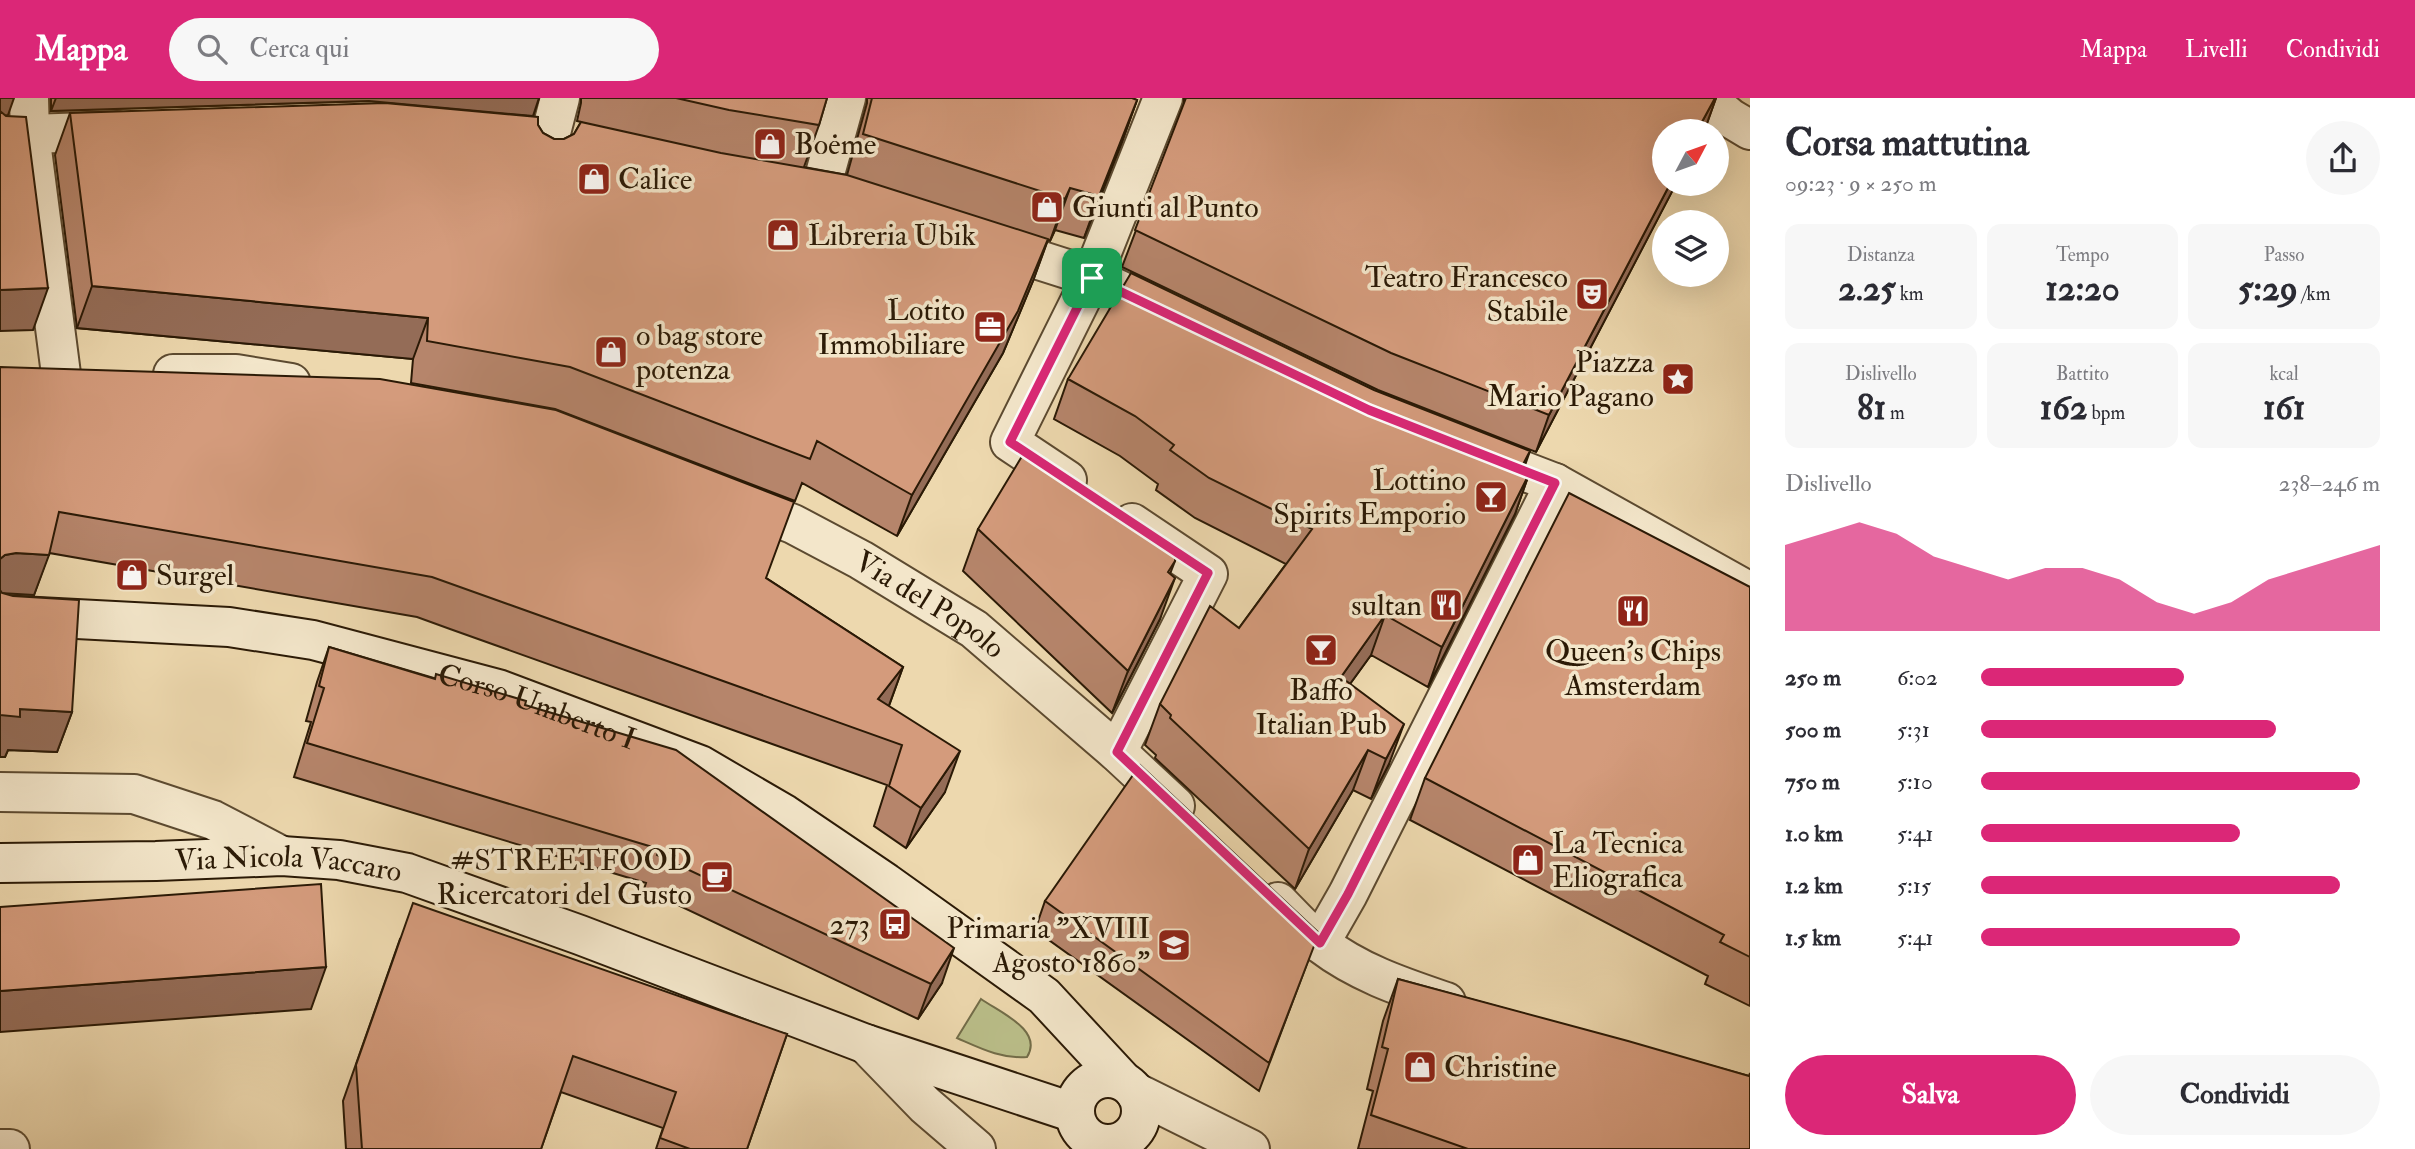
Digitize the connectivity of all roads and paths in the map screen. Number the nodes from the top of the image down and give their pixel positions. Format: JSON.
{"nodes":[{"id":1,"x":560,"y":98,"type":"edge"},
{"id":2,"x":846,"y":98,"type":"edge"},
{"id":3,"x":1706,"y":98,"type":"edge"},
{"id":4,"x":1158,"y":113,"type":"edge"},
{"id":5,"x":1116,"y":117,"type":"edge"},
{"id":6,"x":20,"y":123,"type":"edge"},
{"id":7,"x":152,"y":130,"type":"edge"},
{"id":8,"x":1750,"y":130,"type":"edge"},
{"id":9,"x":509,"y":135,"type":"edge"},
{"id":10,"x":821,"y":193,"type":"edge"},
{"id":11,"x":965,"y":236,"type":"edge"},
{"id":12,"x":1092,"y":278,"type":"junction"},
{"id":13,"x":1199,"y":329,"type":"edge"},
{"id":14,"x":102,"y":374,"type":"edge"},
{"id":15,"x":142,"y":374,"type":"edge"},
{"id":16,"x":318,"y":388,"type":"edge"},
{"id":17,"x":1443,"y":440,"type":"edge"},
{"id":18,"x":1555,"y":483,"type":"junction"},
{"id":19,"x":702,"y":489,"type":"edge"},
{"id":20,"x":1750,"y":592,"type":"edge"},
{"id":21,"x":0,"y":615,"type":"edge"},
{"id":22,"x":1117,"y":752,"type":"junction"},
{"id":23,"x":0,"y":792,"type":"edge"},
{"id":24,"x":1196,"y":825,"type":"edge"},
{"id":25,"x":282,"y":856,"type":"junction"},
{"id":26,"x":0,"y":863,"type":"edge"},
{"id":27,"x":1254,"y":880,"type":"edge"},
{"id":28,"x":1320,"y":943,"type":"junction"},
{"id":29,"x":1480,"y":1013,"type":"edge"},
{"id":30,"x":866,"y":1044,"type":"junction"},
{"id":31,"x":1111,"y":1115,"type":"edge"},
{"id":32,"x":0,"y":1149,"type":"edge"},
{"id":33,"x":10,"y":1149,"type":"edge"},
{"id":34,"x":976,"y":1149,"type":"edge"},
{"id":35,"x":1236,"y":1149,"type":"edge"},
{"id":36,"x":1250,"y":1149,"type":"edge"}],
"edges":[{"from":1,"to":9,"type":"street"},
{"from":2,"to":10,"type":"street"},
{"from":3,"to":8,"type":"street"},
{"from":4,"to":5,"type":"street"},
{"from":4,"to":12,"type":"street"},
{"from":6,"to":7,"type":"street"},
{"from":6,"to":14,"type":"street"},
{"from":11,"to":12,"type":"street"},
{"from":12,"to":13,"type":"street"},
{"from":12,"to":22,"type":"street"},
{"from":15,"to":16,"type":"street"},
{"from":17,"to":18,"type":"street"},
{"from":18,"to":20,"type":"street"},
{"from":18,"to":28,"type":"street"},
{"from":19,"to":22,"type":"street","name":"Via del Popolo"},
{"from":21,"to":31,"type":"street","name":"Corso Umberto I"},
{"from":22,"to":24,"type":"street","name":"Via del Popolo"},
{"from":23,"to":25,"type":"street"},
{"from":25,"to":26,"type":"street","name":"Via Nicola Vaccaro"},
{"from":25,"to":30,"type":"street","name":"Via Nicola Vaccaro"},
{"from":27,"to":28,"type":"street"},
{"from":28,"to":29,"type":"street"},
{"from":30,"to":31,"type":"street","name":"Via Nicola Vaccaro"},
{"from":30,"to":34,"type":"street"},
{"from":31,"to":35,"type":"street"},
{"from":31,"to":36,"type":"street"},
{"from":32,"to":33,"type":"street"}]}
